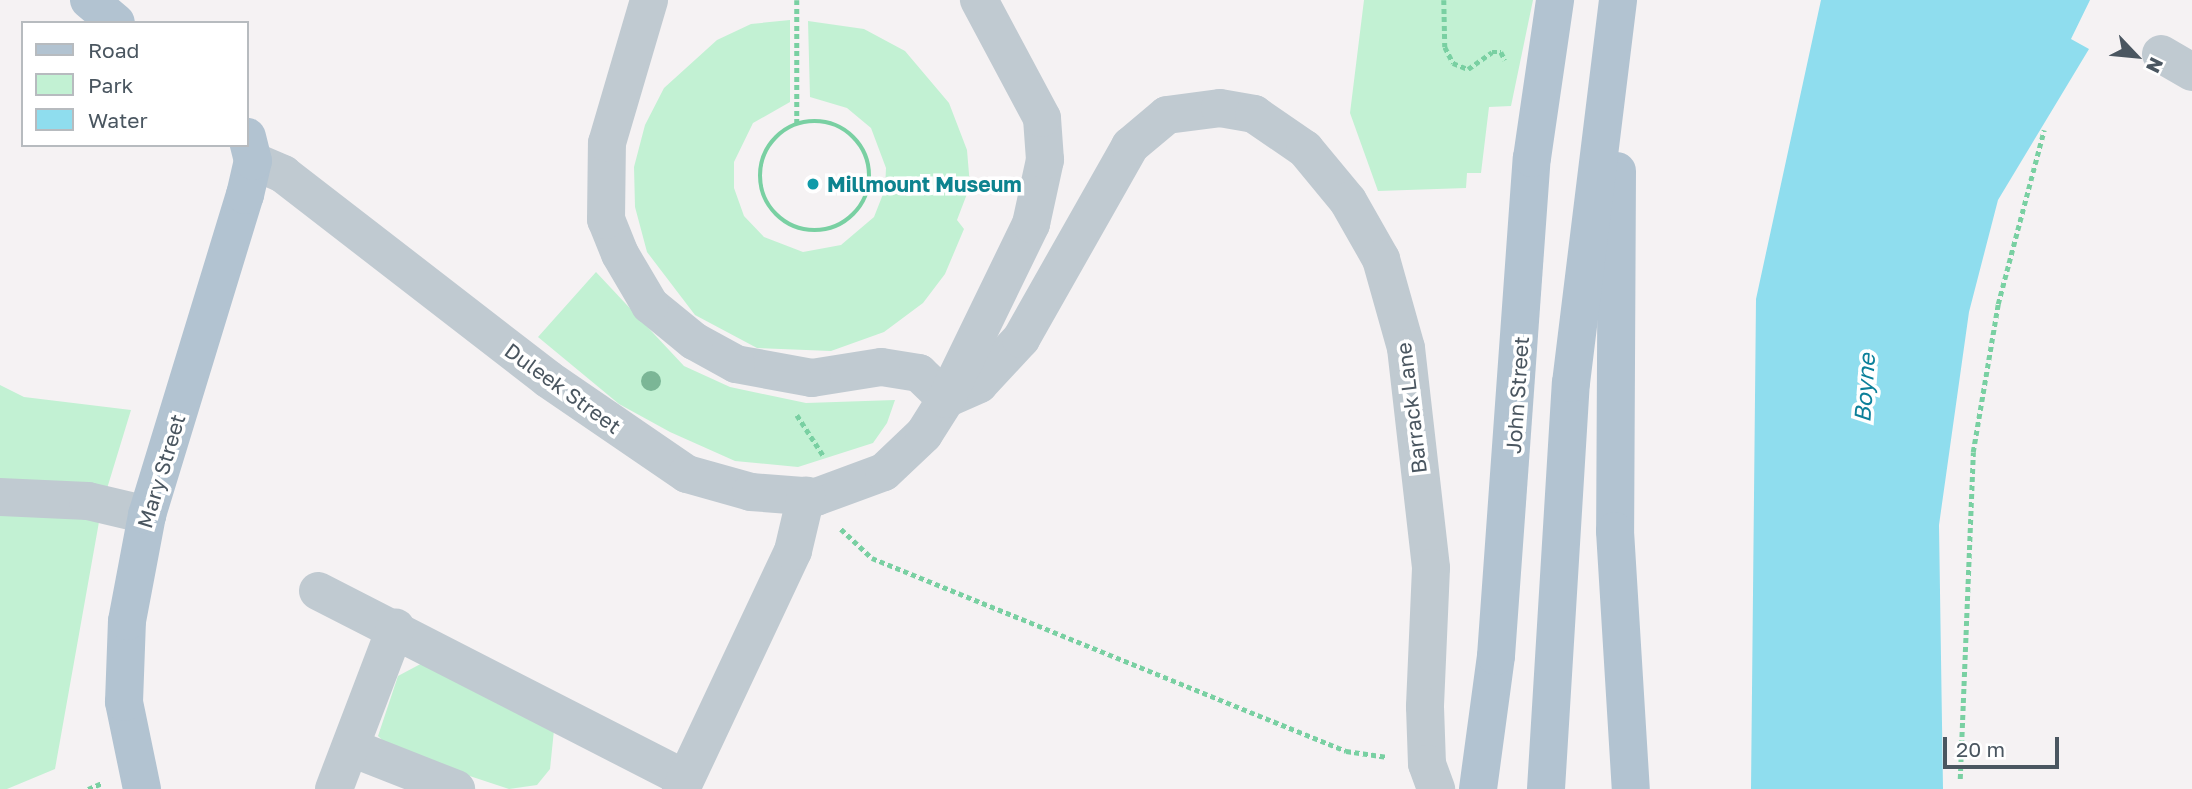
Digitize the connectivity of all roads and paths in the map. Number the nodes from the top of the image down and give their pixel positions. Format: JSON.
{"nodes":[{"id":1,"x":89,"y":0,"type":"edge"},
{"id":2,"x":649,"y":0,"type":"edge"},
{"id":3,"x":797,"y":0,"type":"edge"},
{"id":4,"x":978,"y":0,"type":"edge"},
{"id":5,"x":1444,"y":0,"type":"edge"},
{"id":6,"x":1555,"y":0,"type":"edge"},
{"id":7,"x":1618,"y":0,"type":"edge"},
{"id":8,"x":114,"y":21,"type":"edge"},
{"id":9,"x":1507,"y":76,"type":"dead end"},
{"id":10,"x":797,"y":124,"type":"junction"},
{"id":11,"x":2044,"y":130,"type":"dead end"},
{"id":12,"x":1599,"y":131,"type":"junction"},
{"id":13,"x":250,"y":149,"type":"edge"},
{"id":14,"x":946,"y":399,"type":"junction"},
{"id":15,"x":806,"y":496,"type":"junction"},
{"id":16,"x":0,"y":497,"type":"edge"},
{"id":17,"x":147,"y":515,"type":"junction"},
{"id":18,"x":318,"y":590,"type":"dead end"},
{"id":19,"x":396,"y":627,"type":"junction"},
{"id":20,"x":352,"y":748,"type":"junction"},
{"id":21,"x":1431,"y":776,"type":"edge"},
{"id":22,"x":1960,"y":779,"type":"dead end"},
{"id":23,"x":683,"y":784,"type":"edge"},
{"id":24,"x":142,"y":789,"type":"edge"},
{"id":25,"x":334,"y":789,"type":"edge"},
{"id":26,"x":456,"y":789,"type":"edge"},
{"id":27,"x":1478,"y":789,"type":"edge"},
{"id":28,"x":1546,"y":789,"type":"edge"},
{"id":29,"x":1631,"y":789,"type":"edge"}],
"edges":[{"from":1,"to":8,"type":"main road"},
{"from":2,"to":14,"type":"street"},
{"from":3,"to":10,"type":"path"},
{"from":4,"to":14,"type":"street","name":"Duleek Street"},
{"from":5,"to":9,"type":"path"},
{"from":6,"to":27,"type":"main road","name":"John Street"},
{"from":7,"to":12,"type":"main road"},
{"from":10,"to":10,"type":"path"},
{"from":11,"to":22,"type":"path"},
{"from":12,"to":28,"type":"main road"},
{"from":12,"to":29,"type":"main road"},
{"from":13,"to":15,"type":"street","name":"Duleek Street"},
{"from":13,"to":17,"type":"main road","name":"Mary Street"},
{"from":14,"to":15,"type":"street","name":"Duleek Street"},
{"from":14,"to":21,"type":"street","name":"Barrack Lane"},
{"from":15,"to":21,"type":"path"},
{"from":15,"to":23,"type":"street"},
{"from":16,"to":17,"type":"street"},
{"from":17,"to":24,"type":"main road","name":"Mary Street"},
{"from":18,"to":19,"type":"street"},
{"from":19,"to":20,"type":"street"},
{"from":19,"to":23,"type":"street"},
{"from":20,"to":25,"type":"street"},
{"from":20,"to":26,"type":"street"}]}
